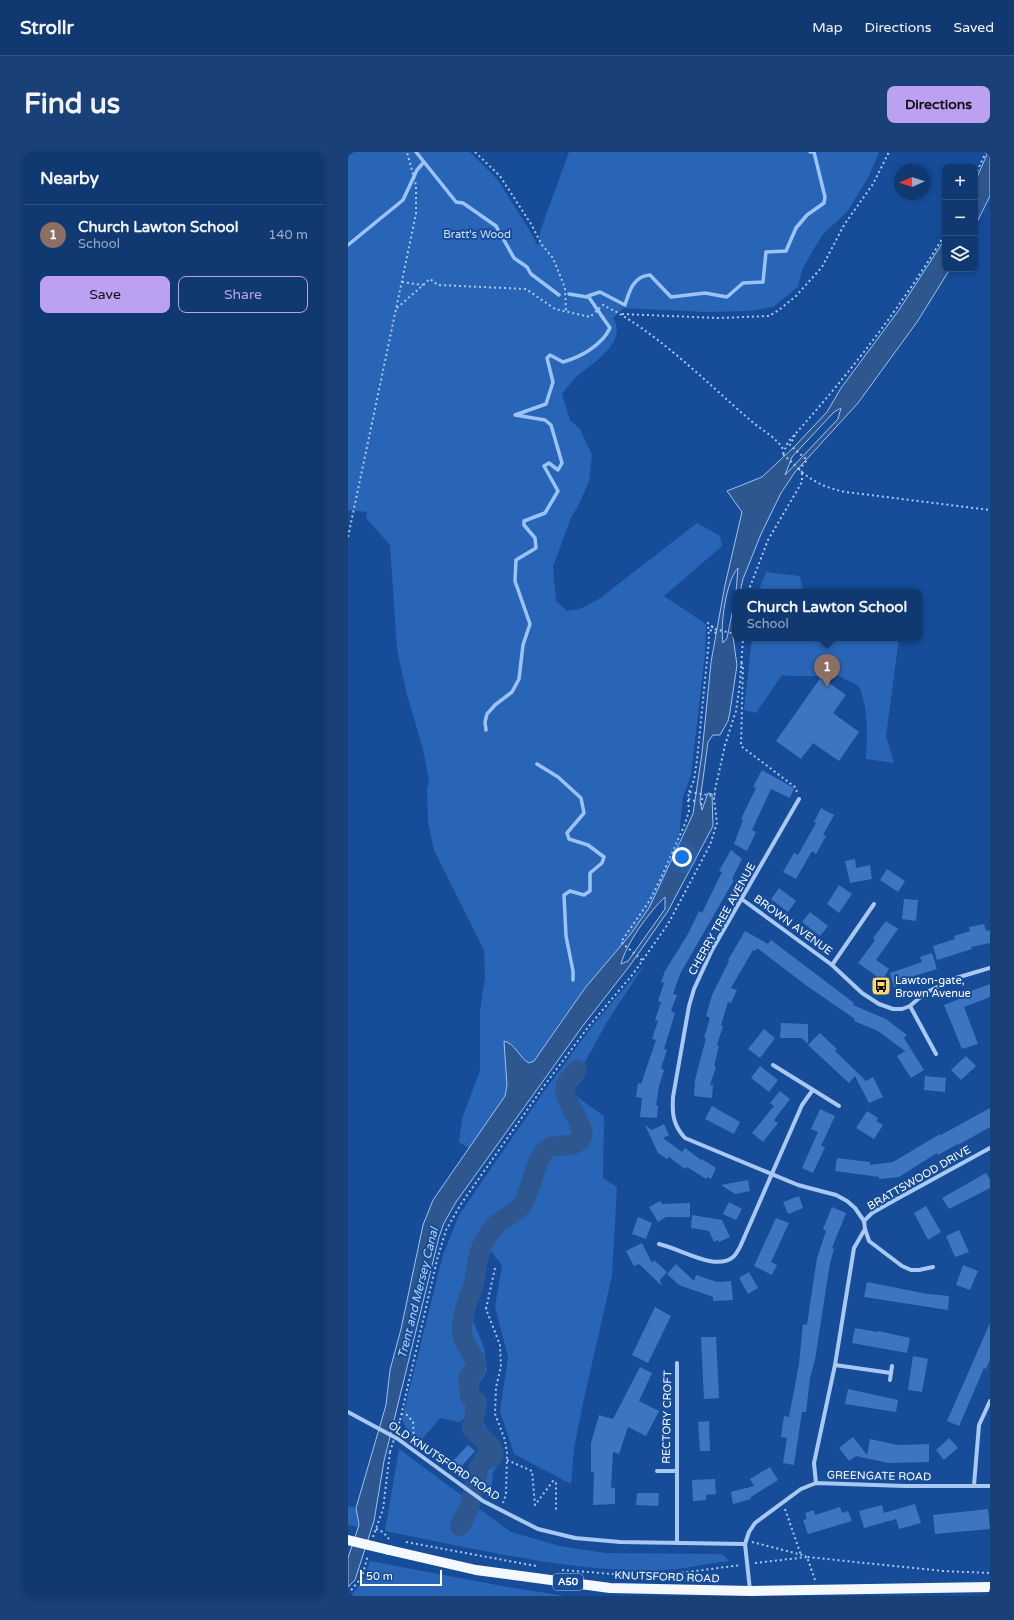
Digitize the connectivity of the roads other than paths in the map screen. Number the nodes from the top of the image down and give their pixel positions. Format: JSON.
{"nodes":[{"id":1,"x":799,"y":799,"type":"road end"},
{"id":2,"x":743,"y":900,"type":"junction"},
{"id":3,"x":874,"y":904,"type":"dead end"},
{"id":4,"x":832,"y":965,"type":"junction"},
{"id":5,"x":990,"y":968,"type":"edge"},
{"id":6,"x":910,"y":1006,"type":"junction"},
{"id":7,"x":936,"y":1054,"type":"dead end"},
{"id":8,"x":773,"y":1065,"type":"dead end"},
{"id":9,"x":812,"y":1090,"type":"junction"},
{"id":10,"x":839,"y":1106,"type":"dead end"},
{"id":11,"x":990,"y":1148,"type":"edge"},
{"id":12,"x":771,"y":1174,"type":"junction"},
{"id":13,"x":864,"y":1221,"type":"junction"},
{"id":14,"x":865,"y":1229,"type":"junction"},
{"id":15,"x":659,"y":1244,"type":"dead end"},
{"id":16,"x":933,"y":1267,"type":"dead end"},
{"id":17,"x":677,"y":1363,"type":"dead end"},
{"id":18,"x":835,"y":1365,"type":"junction"},
{"id":19,"x":892,"y":1366,"type":"dead end"},
{"id":20,"x":891,"y":1373,"type":"junction"},
{"id":21,"x":890,"y":1380,"type":"dead end"},
{"id":22,"x":990,"y":1402,"type":"edge"},
{"id":23,"x":348,"y":1412,"type":"edge"},
{"id":24,"x":657,"y":1470,"type":"dead end"},
{"id":25,"x":676,"y":1471,"type":"junction"},
{"id":26,"x":816,"y":1483,"type":"junction"},
{"id":27,"x":974,"y":1485,"type":"junction"},
{"id":28,"x":990,"y":1486,"type":"edge"},
{"id":29,"x":348,"y":1540,"type":"edge"},
{"id":30,"x":745,"y":1542,"type":"junction"},
{"id":31,"x":677,"y":1543,"type":"junction"},
{"id":32,"x":990,"y":1587,"type":"edge"},
{"id":33,"x":751,"y":1591,"type":"junction"}],
"edges":[{"from":1,"to":2,"type":"street","name":"CHERRY TREE AVENUE"},
{"from":2,"to":4,"type":"street","name":"BROWN AVENUE"},
{"from":2,"to":12,"type":"street","name":"CHERRY TREE AVENUE"},
{"from":3,"to":4,"type":"street","name":"BROWN AVENUE"},
{"from":4,"to":6,"type":"street","name":"BROWN AVENUE"},
{"from":5,"to":6,"type":"street"},
{"from":6,"to":7,"type":"street"},
{"from":8,"to":9,"type":"street"},
{"from":9,"to":10,"type":"street"},
{"from":9,"to":12,"type":"street"},
{"from":11,"to":13,"type":"street","name":"BRATTSWOOD DRIVE"},
{"from":12,"to":13,"type":"street","name":"CHERRY TREE AVENUE"},
{"from":12,"to":15,"type":"street"},
{"from":13,"to":14,"type":"street","name":"BRATTSWOOD DRIVE"},
{"from":14,"to":16,"type":"street","name":"BRATTSWOOD DRIVE"},
{"from":14,"to":18,"type":"street"},
{"from":17,"to":25,"type":"street","name":"RECTORY CROFT"},
{"from":18,"to":20,"type":"street"},
{"from":18,"to":26,"type":"street"},
{"from":19,"to":20,"type":"street"},
{"from":20,"to":21,"type":"street"},
{"from":22,"to":27,"type":"street"},
{"from":23,"to":31,"type":"street","name":"OLD KNUTSFORD ROAD"},
{"from":24,"to":25,"type":"street","name":"RECTORY CROFT"},
{"from":25,"to":31,"type":"street","name":"RECTORY CROFT"},
{"from":26,"to":27,"type":"street","name":"GREENGATE ROAD"},
{"from":26,"to":30,"type":"street","name":"GREENGATE ROAD"},
{"from":27,"to":28,"type":"street","name":"GREENGATE ROAD"},
{"from":29,"to":33,"type":"main road","name":"KNUTSFORD ROAD","number":"A50","bridge":true},
{"from":30,"to":31,"type":"street","name":"OLD KNUTSFORD ROAD"},
{"from":30,"to":33,"type":"street"},
{"from":32,"to":33,"type":"main road","name":"KNUTSFORD ROAD","number":"A50"}]}
